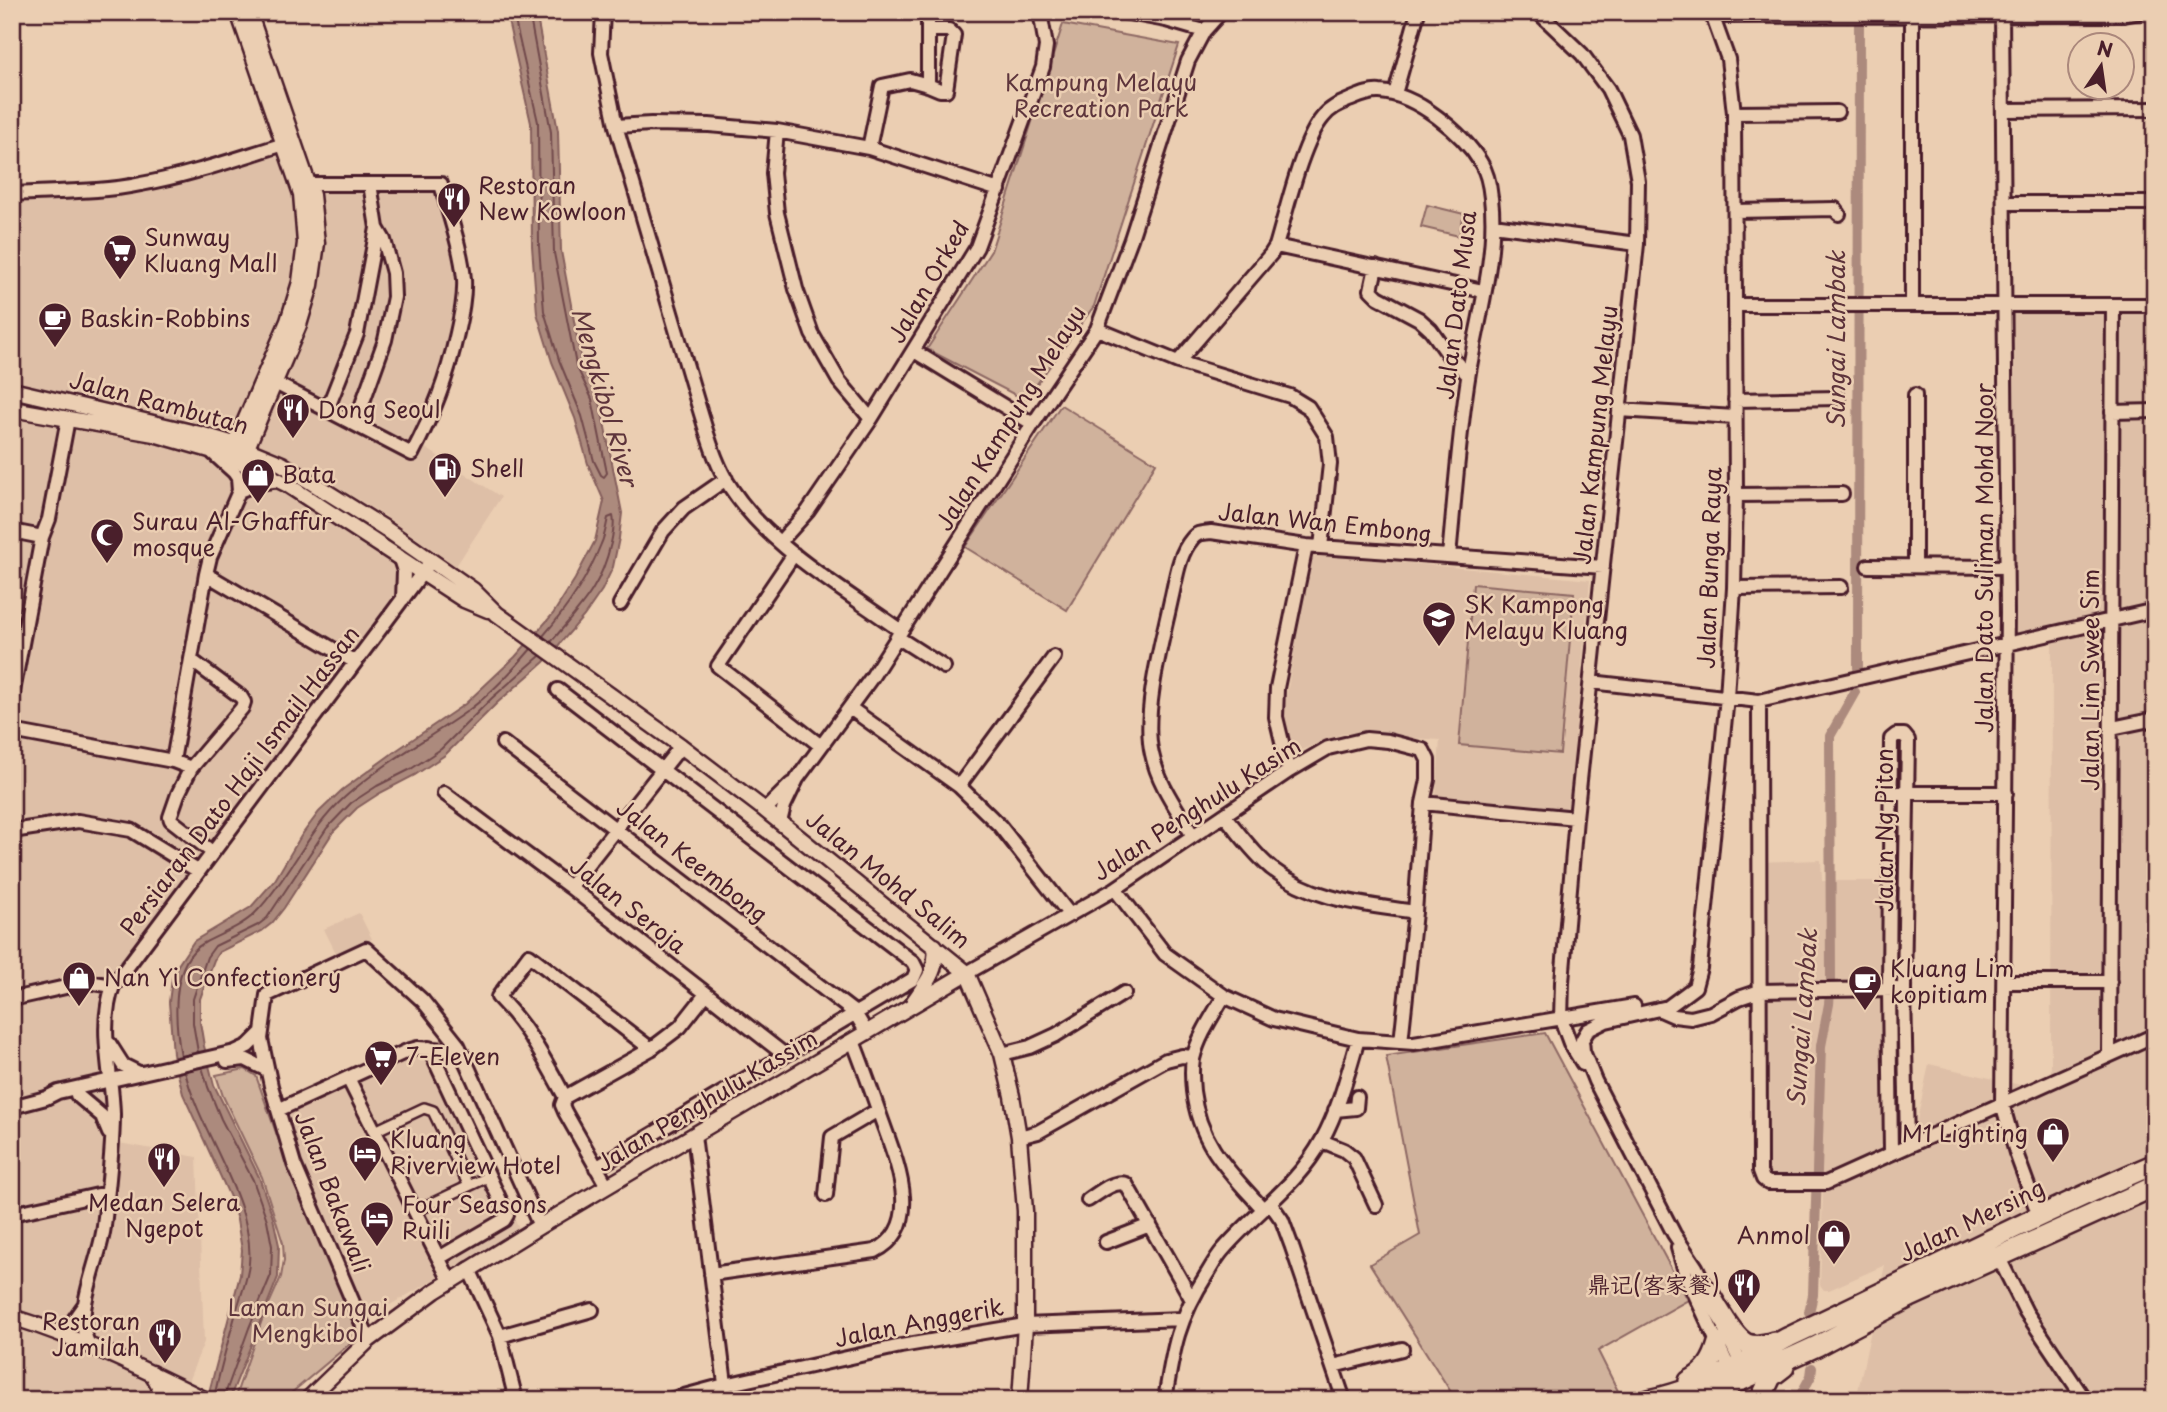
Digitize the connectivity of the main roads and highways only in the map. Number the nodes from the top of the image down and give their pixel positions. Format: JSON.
{"nodes":[{"id":1,"x":2155,"y":1164,"type":"edge"},
{"id":2,"x":2155,"y":1186,"type":"edge"},
{"id":3,"x":1707,"y":1290,"type":"road end"},
{"id":4,"x":1782,"y":1341,"type":"junction"},
{"id":5,"x":1807,"y":1342,"type":"junction"},
{"id":6,"x":1718,"y":1343,"type":"road end"},
{"id":7,"x":1738,"y":1379,"type":"edge"},
{"id":8,"x":1648,"y":1400,"type":"edge"},
{"id":9,"x":1698,"y":1400,"type":"edge"},
{"id":10,"x":1753,"y":1400,"type":"edge"},
{"id":11,"x":1760,"y":1400,"type":"edge"}],
"edges":[{"from":1,"to":5,"type":"highway","name":"Jalan Mersing"},
{"from":2,"to":5,"type":"highway","name":"Jalan Mersing"},
{"from":3,"to":4,"type":"highway"},
{"from":4,"to":5,"type":"highway","name":"Jalan Mersing"},
{"from":4,"to":7,"type":"highway","name":"Jalan Mersing"},
{"from":5,"to":7,"type":"highway","name":"Jalan Mersing"},
{"from":5,"to":11,"type":"highway"},
{"from":6,"to":8,"type":"highway"},
{"from":7,"to":8,"type":"highway","name":"Jalan Mersing"},
{"from":7,"to":9,"type":"highway","name":"Jalan Mersing"},
{"from":7,"to":10,"type":"highway"}]}
